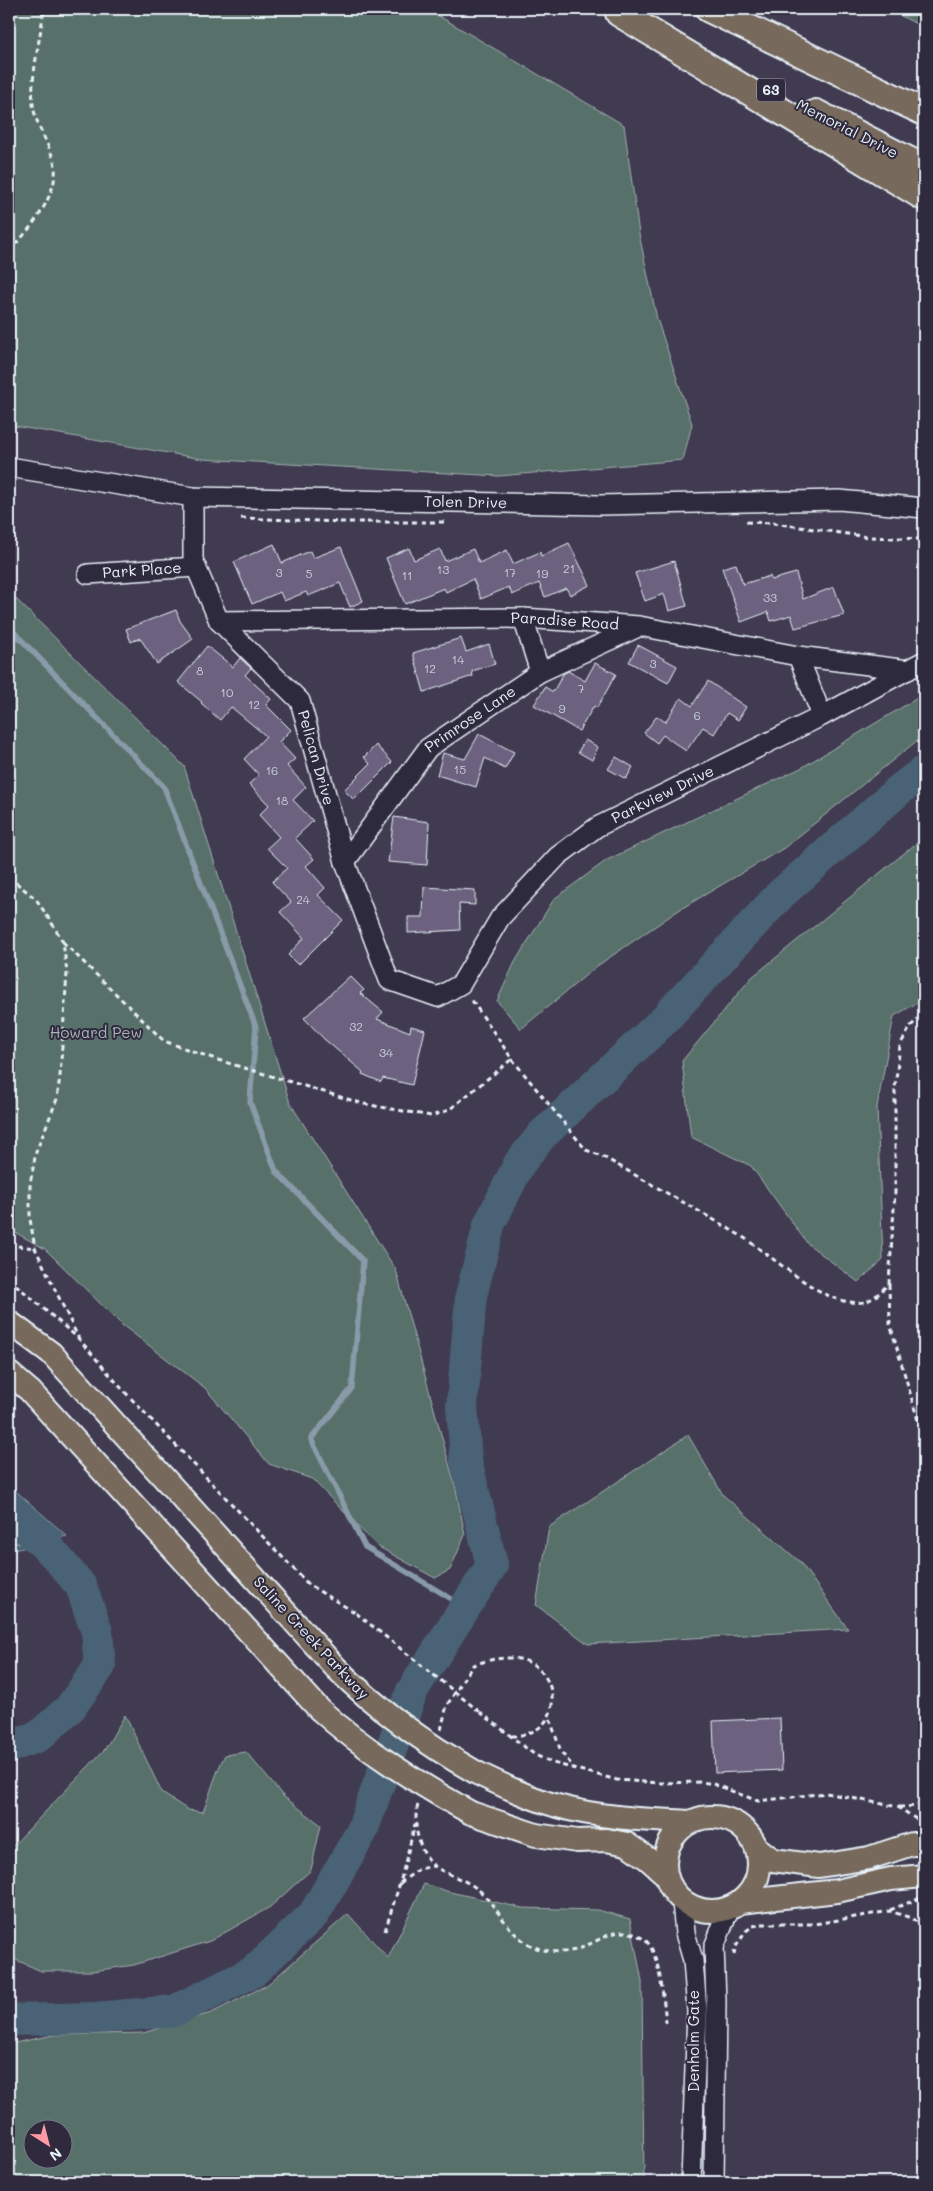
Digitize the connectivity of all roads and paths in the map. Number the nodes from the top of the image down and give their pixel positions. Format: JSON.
{"nodes":[{"id":1,"x":44,"y":9,"type":"edge"},
{"id":2,"x":709,"y":9,"type":"edge"},
{"id":3,"x":614,"y":11,"type":"edge"},
{"id":4,"x":924,"y":112,"type":"edge"},
{"id":5,"x":924,"y":168,"type":"edge"},
{"id":6,"x":924,"y":196,"type":"edge"},
{"id":7,"x":9,"y":250,"type":"edge"},
{"id":8,"x":9,"y":467,"type":"edge"},
{"id":9,"x":193,"y":496,"type":"junction"},
{"id":10,"x":924,"y":508,"type":"edge"},
{"id":11,"x":196,"y":567,"type":"junction"},
{"id":12,"x":88,"y":574,"type":"dead end"},
{"id":13,"x":523,"y":618,"type":"junction"},
{"id":14,"x":218,"y":621,"type":"junction"},
{"id":15,"x":639,"y":626,"type":"junction"},
{"id":16,"x":798,"y":656,"type":"junction"},
{"id":17,"x":916,"y":666,"type":"edge"},
{"id":18,"x":540,"y":672,"type":"junction"},
{"id":19,"x":822,"y":716,"type":"junction"},
{"id":20,"x":345,"y":862,"type":"junction"},
{"id":21,"x":9,"y":877,"type":"edge"},
{"id":22,"x":63,"y":942,"type":"junction"},
{"id":23,"x":457,"y":986,"type":"junction"},
{"id":24,"x":924,"y":1012,"type":"edge"},
{"id":25,"x":512,"y":1058,"type":"junction"},
{"id":26,"x":9,"y":1244,"type":"edge"},
{"id":27,"x":35,"y":1248,"type":"junction"},
{"id":28,"x":9,"y":1279,"type":"edge"},
{"id":29,"x":890,"y":1283,"type":"junction"},
{"id":30,"x":9,"y":1322,"type":"edge"},
{"id":31,"x":79,"y":1339,"type":"junction"},
{"id":32,"x":9,"y":1373,"type":"edge"},
{"id":33,"x":924,"y":1440,"type":"edge"},
{"id":34,"x":550,"y":1718,"type":"dead end"},
{"id":35,"x":574,"y":1769,"type":"junction"},
{"id":36,"x":924,"y":1801,"type":"edge"},
{"id":37,"x":898,"y":1806,"type":"junction"},
{"id":38,"x":691,"y":1822,"type":"junction"},
{"id":39,"x":924,"y":1822,"type":"edge"},
{"id":40,"x":415,"y":1824,"type":"dead end"},
{"id":41,"x":924,"y":1844,"type":"edge"},
{"id":42,"x":756,"y":1847,"type":"junction"},
{"id":43,"x":434,"y":1866,"type":"dead end"},
{"id":44,"x":666,"y":1874,"type":"junction"},
{"id":45,"x":924,"y":1876,"type":"edge"},
{"id":46,"x":400,"y":1883,"type":"junction"},
{"id":47,"x":924,"y":1899,"type":"edge"},
{"id":48,"x":682,"y":1901,"type":"junction"},
{"id":49,"x":734,"y":1906,"type":"junction"},
{"id":50,"x":890,"y":1911,"type":"junction"},
{"id":51,"x":924,"y":1927,"type":"edge"},
{"id":52,"x":386,"y":1931,"type":"dead end"},
{"id":53,"x":733,"y":1961,"type":"dead end"},
{"id":54,"x":691,"y":2182,"type":"edge"},
{"id":55,"x":714,"y":2182,"type":"edge"}],
"edges":[{"from":1,"to":7,"type":"path"},
{"from":2,"to":4,"type":"highway"},
{"from":3,"to":5,"type":"highway","name":"Memorial Drive","number":"63"},
{"from":3,"to":6,"type":"highway"},
{"from":8,"to":9,"type":"street","name":"Tolen Drive"},
{"from":9,"to":10,"type":"street","name":"Tolen Drive"},
{"from":9,"to":11,"type":"street","name":"Pelican Drive"},
{"from":11,"to":12,"type":"street","name":"Park Place"},
{"from":11,"to":14,"type":"street","name":"Pelican Drive"},
{"from":13,"to":14,"type":"street","name":"Paradise Road"},
{"from":13,"to":15,"type":"street","name":"Paradise Road"},
{"from":13,"to":18,"type":"street"},
{"from":14,"to":20,"type":"street","name":"Pelican Drive"},
{"from":15,"to":16,"type":"street","name":"Paradise Road"},
{"from":15,"to":18,"type":"street","name":"Primrose Lane"},
{"from":16,"to":17,"type":"street","name":"Paradise Road"},
{"from":16,"to":19,"type":"street"},
{"from":17,"to":19,"type":"street","name":"Parkview Drive"},
{"from":18,"to":20,"type":"street","name":"Primrose Lane"},
{"from":19,"to":23,"type":"street","name":"Parkview Drive"},
{"from":20,"to":23,"type":"street","name":"Pelican Drive"},
{"from":21,"to":22,"type":"path"},
{"from":22,"to":25,"type":"path"},
{"from":22,"to":27,"type":"path"},
{"from":23,"to":25,"type":"path"},
{"from":24,"to":29,"type":"path"},
{"from":25,"to":29,"type":"path"},
{"from":26,"to":27,"type":"path"},
{"from":27,"to":31,"type":"path"},
{"from":28,"to":31,"type":"path"},
{"from":29,"to":33,"type":"path"},
{"from":30,"to":38,"type":"main road","name":"Saline Creek Parkway","bridge":true},
{"from":31,"to":35,"type":"path","bridge":true},
{"from":32,"to":44,"type":"main road","bridge":true},
{"from":34,"to":35,"type":"path"},
{"from":35,"to":37,"type":"path"},
{"from":36,"to":37,"type":"path"},
{"from":37,"to":39,"type":"path"},
{"from":38,"to":42,"type":"main road"},
{"from":38,"to":44,"type":"main road"},
{"from":40,"to":46,"type":"path"},
{"from":41,"to":42,"type":"main road"},
{"from":42,"to":49,"type":"main road"},
{"from":43,"to":46,"type":"path"},
{"from":44,"to":48,"type":"main road"},
{"from":45,"to":49,"type":"main road"},
{"from":46,"to":52,"type":"path"},
{"from":47,"to":50,"type":"path"},
{"from":48,"to":49,"type":"main road"},
{"from":48,"to":54,"type":"street","name":"Denholm Gate"},
{"from":49,"to":55,"type":"street","name":"Denholm Gate"},
{"from":50,"to":51,"type":"path"},
{"from":50,"to":53,"type":"path"}]}
